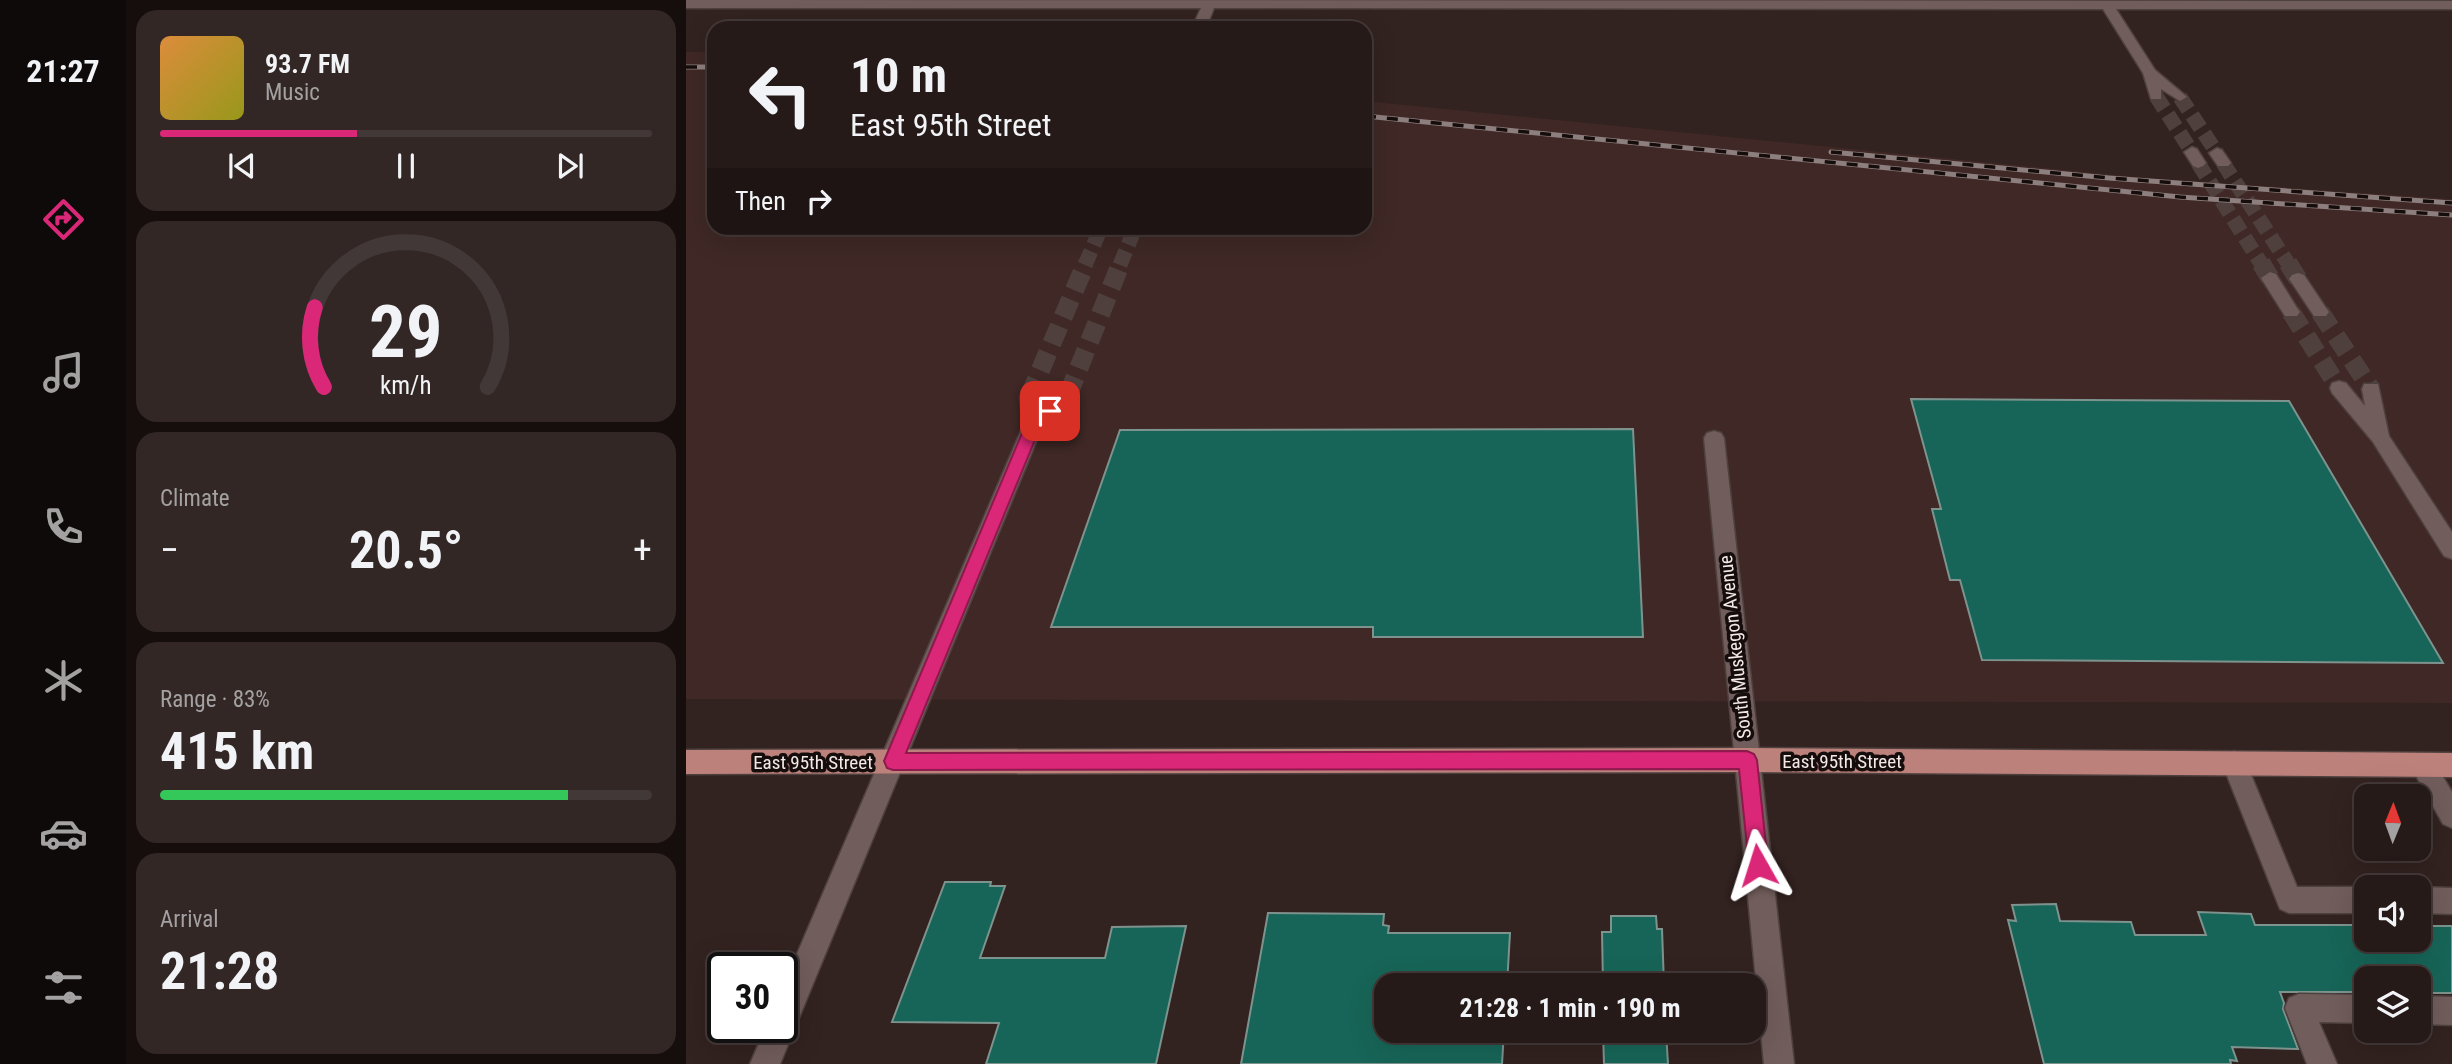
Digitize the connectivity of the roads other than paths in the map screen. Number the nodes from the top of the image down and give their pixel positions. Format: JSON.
{"nodes":[{"id":1,"x":764,"y":2,"type":"edge"},
{"id":2,"x":986,"y":2,"type":"edge"},
{"id":3,"x":1210,"y":2,"type":"edge"},
{"id":4,"x":1434,"y":2,"type":"edge"},
{"id":5,"x":1656,"y":2,"type":"edge"},
{"id":6,"x":2106,"y":2,"type":"edge"},
{"id":7,"x":686,"y":4,"type":"edge"},
{"id":8,"x":2452,"y":5,"type":"edge"},
{"id":9,"x":1202,"y":21,"type":"edge"},
{"id":10,"x":2150,"y":73,"type":"junction"},
{"id":11,"x":2156,"y":96,"type":"tunnel mouth"},
{"id":12,"x":2180,"y":97,"type":"tunnel mouth"},
{"id":13,"x":2270,"y":278,"type":"tunnel mouth"},
{"id":14,"x":2298,"y":279,"type":"tunnel mouth"},
{"id":15,"x":2291,"y":312,"type":"tunnel mouth"},
{"id":16,"x":2320,"y":312,"type":"tunnel mouth"},
{"id":17,"x":2339,"y":388,"type":"tunnel mouth"},
{"id":18,"x":2371,"y":389,"type":"tunnel mouth"},
{"id":19,"x":1068,"y":395,"type":"tunnel mouth"},
{"id":20,"x":1029,"y":397,"type":"tunnel mouth"},
{"id":21,"x":1032,"y":426,"type":"junction"},
{"id":22,"x":2380,"y":437,"type":"junction"},
{"id":23,"x":1714,"y":438,"type":"dead end"},
{"id":24,"x":2452,"y":550,"type":"edge"},
{"id":25,"x":1747,"y":760,"type":"junction"},
{"id":26,"x":893,"y":761,"type":"junction"},
{"id":27,"x":686,"y":762,"type":"edge"},
{"id":28,"x":2234,"y":763,"type":"junction"},
{"id":29,"x":2422,"y":765,"type":"junction"},
{"id":30,"x":2452,"y":765,"type":"edge"},
{"id":31,"x":2452,"y":815,"type":"edge"},
{"id":32,"x":2354,"y":900,"type":"edge"},
{"id":33,"x":2431,"y":901,"type":"edge"},
{"id":34,"x":2452,"y":901,"type":"edge"},
{"id":35,"x":798,"y":985,"type":"edge"},
{"id":36,"x":2354,"y":1009,"type":"edge"},
{"id":37,"x":2431,"y":1010,"type":"edge"},
{"id":38,"x":2452,"y":1010,"type":"edge"},
{"id":39,"x":774,"y":1043,"type":"edge"},
{"id":40,"x":765,"y":1064,"type":"edge"},
{"id":41,"x":1779,"y":1064,"type":"edge"},
{"id":42,"x":2322,"y":1064,"type":"edge"}],
"edges":[{"from":1,"to":2,"type":"street"},
{"from":1,"to":7,"type":"street"},
{"from":2,"to":3,"type":"street"},
{"from":3,"to":4,"type":"street"},
{"from":3,"to":9,"type":"street"},
{"from":4,"to":5,"type":"street"},
{"from":5,"to":6,"type":"street"},
{"from":6,"to":8,"type":"street"},
{"from":6,"to":10,"type":"street"},
{"from":10,"to":11,"type":"street"},
{"from":10,"to":12,"type":"street"},
{"from":13,"to":15,"type":"street"},
{"from":14,"to":16,"type":"street"},
{"from":17,"to":22,"type":"street"},
{"from":18,"to":22,"type":"street"},
{"from":19,"to":21,"type":"street"},
{"from":20,"to":21,"type":"street"},
{"from":21,"to":26,"type":"street"},
{"from":22,"to":24,"type":"street"},
{"from":23,"to":25,"type":"street","name":"South Muskegon Avenue"},
{"from":25,"to":26,"type":"main road","name":"East 95th Street"},
{"from":25,"to":28,"type":"main road","name":"East 95th Street"},
{"from":25,"to":41,"type":"street","name":"South Muskegon Avenue"},
{"from":26,"to":27,"type":"main road","name":"East 95th Street"},
{"from":26,"to":35,"type":"street"},
{"from":28,"to":29,"type":"main road","name":"East 95th Street"},
{"from":28,"to":32,"type":"street"},
{"from":29,"to":30,"type":"main road","name":"East 95th Street"},
{"from":29,"to":31,"type":"street"},
{"from":33,"to":34,"type":"street"},
{"from":36,"to":42,"type":"street"},
{"from":37,"to":38,"type":"street"},
{"from":39,"to":40,"type":"street"}]}
